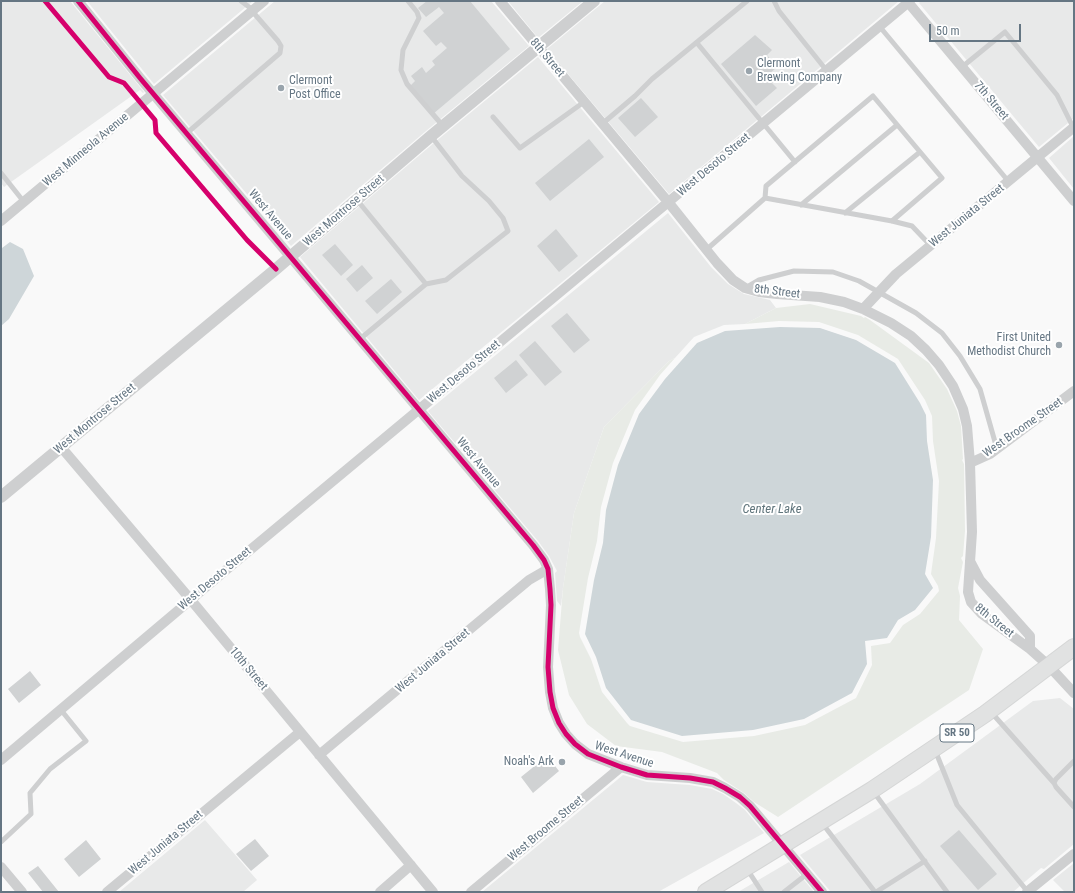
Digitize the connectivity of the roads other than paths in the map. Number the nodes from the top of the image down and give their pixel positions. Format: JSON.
{"nodes":[{"id":1,"x":78,"y":1,"type":"edge"},
{"id":2,"x":241,"y":1,"type":"edge"},
{"id":3,"x":264,"y":1,"type":"edge"},
{"id":4,"x":408,"y":1,"type":"edge"},
{"id":5,"x":500,"y":1,"type":"edge"},
{"id":6,"x":594,"y":1,"type":"edge"},
{"id":7,"x":746,"y":1,"type":"edge"},
{"id":8,"x":774,"y":1,"type":"edge"},
{"id":9,"x":909,"y":2,"type":"edge"},
{"id":10,"x":252,"y":10,"type":"junction"},
{"id":11,"x":880,"y":26,"type":"junction"},
{"id":12,"x":697,"y":42,"type":"junction"},
{"id":13,"x":538,"y":47,"type":"junction"},
{"id":14,"x":962,"y":67,"type":"junction"},
{"id":15,"x":827,"y":71,"type":"junction"},
{"id":16,"x":154,"y":94,"type":"junction"},
{"id":17,"x":584,"y":102,"type":"junction"},
{"id":18,"x":493,"y":118,"type":"dead end"},
{"id":19,"x":602,"y":124,"type":"junction"},
{"id":20,"x":763,"y":124,"type":"junction"},
{"id":21,"x":897,"y":124,"type":"junction"},
{"id":22,"x":443,"y":126,"type":"junction"},
{"id":23,"x":1074,"y":127,"type":"edge"},
{"id":24,"x":187,"y":133,"type":"junction"},
{"id":25,"x":430,"y":136,"type":"junction"},
{"id":26,"x":920,"y":152,"type":"junction"},
{"id":27,"x":1038,"y":158,"type":"junction"},
{"id":28,"x":795,"y":162,"type":"junction"},
{"id":29,"x":1,"y":173,"type":"edge"},
{"id":30,"x":1009,"y":182,"type":"junction"},
{"id":31,"x":765,"y":198,"type":"junction"},
{"id":32,"x":357,"y":200,"type":"junction"},
{"id":33,"x":1074,"y":201,"type":"edge"},
{"id":34,"x":24,"y":202,"type":"junction"},
{"id":35,"x":669,"y":203,"type":"junction"},
{"id":36,"x":801,"y":205,"type":"junction"},
{"id":37,"x":845,"y":213,"type":"junction"},
{"id":38,"x":1,"y":221,"type":"edge"},
{"id":39,"x":892,"y":221,"type":"junction"},
{"id":40,"x":931,"y":246,"type":"junction"},
{"id":41,"x":706,"y":250,"type":"junction"},
{"id":42,"x":291,"y":256,"type":"junction"},
{"id":43,"x":426,"y":284,"type":"junction"},
{"id":44,"x":745,"y":288,"type":"junction"},
{"id":45,"x":878,"y":292,"type":"junction"},
{"id":46,"x":863,"y":309,"type":"junction"},
{"id":47,"x":360,"y":338,"type":"junction"},
{"id":48,"x":1074,"y":391,"type":"edge"},
{"id":49,"x":419,"y":409,"type":"junction"},
{"id":50,"x":61,"y":447,"type":"junction"},
{"id":51,"x":997,"y":449,"type":"junction"},
{"id":52,"x":970,"y":463,"type":"junction"},
{"id":53,"x":1,"y":497,"type":"edge"},
{"id":54,"x":970,"y":561,"type":"junction"},
{"id":55,"x":548,"y":569,"type":"junction"},
{"id":56,"x":191,"y":600,"type":"junction"},
{"id":57,"x":1074,"y":647,"type":"edge"},
{"id":58,"x":1030,"y":649,"type":"junction"},
{"id":59,"x":1049,"y":666,"type":"junction"},
{"id":60,"x":1074,"y":693,"type":"edge"},
{"id":61,"x":61,"y":710,"type":"junction"},
{"id":62,"x":990,"y":710,"type":"junction"},
{"id":63,"x":300,"y":732,"type":"junction"},
{"id":64,"x":934,"y":749,"type":"junction"},
{"id":65,"x":319,"y":755,"type":"junction"},
{"id":66,"x":1,"y":760,"type":"edge"},
{"id":67,"x":1074,"y":761,"type":"edge"},
{"id":68,"x":621,"y":767,"type":"junction"},
{"id":69,"x":1054,"y":783,"type":"junction"},
{"id":70,"x":872,"y":790,"type":"junction"},
{"id":71,"x":1074,"y":807,"type":"edge"},
{"id":72,"x":821,"y":822,"type":"junction"},
{"id":73,"x":1,"y":842,"type":"edge"},
{"id":74,"x":783,"y":846,"type":"junction"},
{"id":75,"x":1074,"y":854,"type":"edge"},
{"id":76,"x":924,"y":861,"type":"junction"},
{"id":77,"x":411,"y":865,"type":"junction"},
{"id":78,"x":1,"y":867,"type":"edge"},
{"id":79,"x":747,"y":868,"type":"junction"},
{"id":80,"x":807,"y":874,"type":"junction"},
{"id":81,"x":478,"y":890,"type":"edge"},
{"id":82,"x":22,"y":892,"type":"edge"},
{"id":83,"x":107,"y":892,"type":"edge"},
{"id":84,"x":380,"y":892,"type":"edge"},
{"id":85,"x":434,"y":892,"type":"edge"},
{"id":86,"x":706,"y":892,"type":"edge"},
{"id":87,"x":762,"y":892,"type":"edge"},
{"id":88,"x":784,"y":892,"type":"edge"},
{"id":89,"x":822,"y":892,"type":"edge"},
{"id":90,"x":876,"y":892,"type":"edge"},
{"id":91,"x":947,"y":892,"type":"edge"},
{"id":92,"x":1028,"y":892,"type":"edge"}],
"edges":[{"from":1,"to":16,"type":"street","name":"West Avenue"},
{"from":2,"to":10,"type":"lane"},
{"from":3,"to":10,"type":"street","name":"West Minneola Avenue"},
{"from":4,"to":22,"type":"lane"},
{"from":5,"to":13,"type":"street","name":"8th Street"},
{"from":6,"to":13,"type":"street","name":"West Montrose Street"},
{"from":7,"to":12,"type":"lane"},
{"from":8,"to":15,"type":"lane"},
{"from":9,"to":11,"type":"street","name":"West Desoto Street"},
{"from":9,"to":14,"type":"street","name":"7th Street"},
{"from":10,"to":16,"type":"street","name":"West Minneola Avenue"},
{"from":10,"to":24,"type":"lane"},
{"from":11,"to":15,"type":"street","name":"West Desoto Street"},
{"from":11,"to":30,"type":"lane"},
{"from":12,"to":19,"type":"lane"},
{"from":12,"to":20,"type":"lane"},
{"from":13,"to":17,"type":"street","name":"8th Street"},
{"from":13,"to":22,"type":"street","name":"West Montrose Street"},
{"from":14,"to":23,"type":"lane"},
{"from":14,"to":27,"type":"street","name":"7th Street"},
{"from":15,"to":20,"type":"street","name":"West Desoto Street"},
{"from":16,"to":24,"type":"street","name":"West Avenue"},
{"from":16,"to":34,"type":"street","name":"West Minneola Avenue"},
{"from":17,"to":18,"type":"lane"},
{"from":17,"to":19,"type":"street","name":"8th Street"},
{"from":19,"to":35,"type":"street","name":"8th Street"},
{"from":20,"to":28,"type":"lane"},
{"from":20,"to":35,"type":"street","name":"West Desoto Street"},
{"from":21,"to":26,"type":"lane"},
{"from":21,"to":28,"type":"lane"},
{"from":21,"to":36,"type":"lane"},
{"from":22,"to":25,"type":"street","name":"West Montrose Street"},
{"from":23,"to":27,"type":"street","name":"West Juniata Street"},
{"from":24,"to":42,"type":"street","name":"West Avenue"},
{"from":25,"to":32,"type":"street","name":"West Montrose Street"},
{"from":25,"to":43,"type":"lane"},
{"from":26,"to":37,"type":"lane"},
{"from":26,"to":39,"type":"lane"},
{"from":27,"to":30,"type":"street","name":"West Juniata Street"},
{"from":27,"to":33,"type":"street","name":"7th Street"},
{"from":28,"to":31,"type":"lane"},
{"from":29,"to":34,"type":"lane"},
{"from":30,"to":40,"type":"street","name":"West Juniata Street"},
{"from":31,"to":36,"type":"lane"},
{"from":31,"to":41,"type":"lane"},
{"from":32,"to":42,"type":"street","name":"West Montrose Street"},
{"from":32,"to":43,"type":"lane"},
{"from":34,"to":38,"type":"street","name":"West Minneola Avenue"},
{"from":35,"to":41,"type":"street","name":"8th Street"},
{"from":35,"to":49,"type":"street","name":"West Desoto Street"},
{"from":36,"to":37,"type":"lane"},
{"from":37,"to":39,"type":"lane"},
{"from":39,"to":40,"type":"lane"},
{"from":40,"to":45,"type":"street","name":"West Juniata Street"},
{"from":41,"to":44,"type":"street","name":"8th Street"},
{"from":42,"to":47,"type":"street","name":"West Avenue"},
{"from":42,"to":50,"type":"street","name":"West Montrose Street"},
{"from":43,"to":47,"type":"lane"},
{"from":44,"to":45,"type":"lane"},
{"from":44,"to":46,"type":"street","name":"8th Street"},
{"from":45,"to":46,"type":"street","name":"West Juniata Street"},
{"from":45,"to":51,"type":"lane"},
{"from":46,"to":52,"type":"street","name":"8th Street"},
{"from":47,"to":49,"type":"street","name":"West Avenue"},
{"from":48,"to":51,"type":"street","name":"West Broome Street"},
{"from":49,"to":55,"type":"street","name":"West Avenue"},
{"from":49,"to":56,"type":"street","name":"West Desoto Street"},
{"from":50,"to":53,"type":"street","name":"West Montrose Street"},
{"from":50,"to":56,"type":"street","name":"10th Street"},
{"from":51,"to":52,"type":"street","name":"West Broome Street"},
{"from":52,"to":54,"type":"street","name":"8th Street"},
{"from":54,"to":58,"type":"street","name":"8th Street"},
{"from":54,"to":58,"type":"street","name":"8th Street"},
{"from":55,"to":65,"type":"street","name":"West Juniata Street"},
{"from":55,"to":68,"type":"street","name":"West Avenue"},
{"from":56,"to":61,"type":"street","name":"West Desoto Street"},
{"from":56,"to":63,"type":"street","name":"10th Street"},
{"from":57,"to":59,"type":"highway","number":"SR 50"},
{"from":58,"to":59,"type":"street","name":"8th Street"},
{"from":59,"to":60,"type":"street","name":"8th Street"},
{"from":59,"to":62,"type":"highway","number":"SR 50"},
{"from":61,"to":66,"type":"street","name":"West Desoto Street"},
{"from":61,"to":73,"type":"lane"},
{"from":62,"to":64,"type":"highway","number":"SR 50"},
{"from":62,"to":69,"type":"lane"},
{"from":63,"to":65,"type":"street","name":"10th Street"},
{"from":63,"to":83,"type":"street","name":"West Juniata Street"},
{"from":64,"to":70,"type":"highway","number":"SR 50"},
{"from":64,"to":92,"type":"lane"},
{"from":65,"to":77,"type":"street","name":"10th Street"},
{"from":67,"to":69,"type":"lane"},
{"from":68,"to":74,"type":"street","name":"West Avenue"},
{"from":68,"to":81,"type":"street","name":"West Broome Street"},
{"from":69,"to":71,"type":"lane"},
{"from":70,"to":72,"type":"highway","number":"SR 50"},
{"from":70,"to":76,"type":"lane"},
{"from":72,"to":74,"type":"highway","number":"SR 50"},
{"from":72,"to":90,"type":"lane"},
{"from":74,"to":79,"type":"highway","number":"SR 50"},
{"from":74,"to":80,"type":"street","name":"West Avenue"},
{"from":75,"to":92,"type":"street"},
{"from":76,"to":90,"type":"lane"},
{"from":76,"to":91,"type":"lane"},
{"from":77,"to":84,"type":"street"},
{"from":77,"to":85,"type":"street","name":"10th Street"},
{"from":78,"to":82,"type":"street"},
{"from":79,"to":86,"type":"highway","number":"SR 50"},
{"from":79,"to":87,"type":"lane"},
{"from":80,"to":88,"type":"lane"},
{"from":80,"to":89,"type":"street","name":"West Avenue"}]}
